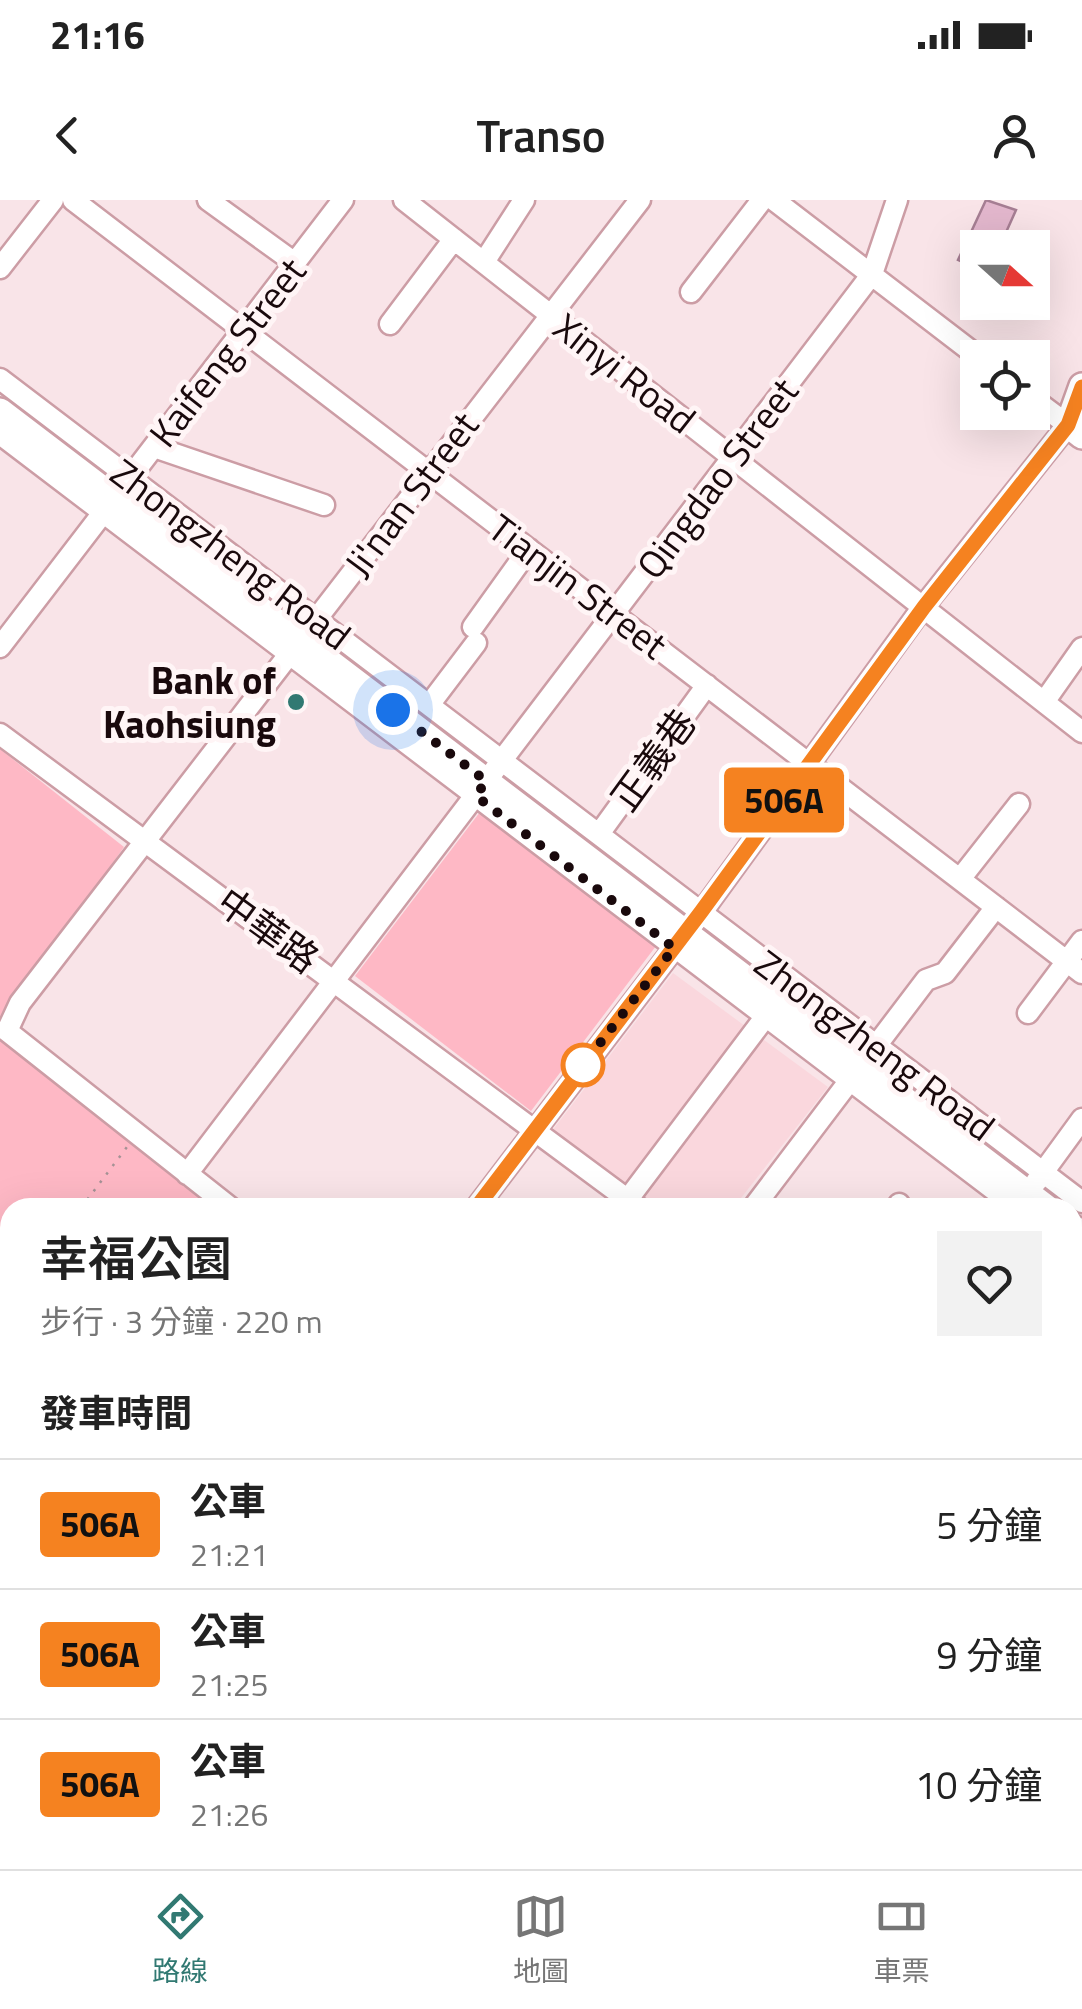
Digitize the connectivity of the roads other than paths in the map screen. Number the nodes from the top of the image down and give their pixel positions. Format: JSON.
{"nodes":[{"id":1,"x":53,"y":200,"type":"edge"},
{"id":2,"x":73,"y":200,"type":"edge"},
{"id":3,"x":208,"y":200,"type":"edge"},
{"id":4,"x":343,"y":200,"type":"edge"},
{"id":5,"x":404,"y":200,"type":"edge"},
{"id":6,"x":524,"y":200,"type":"edge"},
{"id":7,"x":640,"y":200,"type":"edge"},
{"id":8,"x":762,"y":200,"type":"edge"},
{"id":9,"x":774,"y":200,"type":"edge"},
{"id":10,"x":897,"y":200,"type":"edge"},
{"id":11,"x":454,"y":239,"type":"junction"},
{"id":12,"x":484,"y":262,"type":"junction"},
{"id":13,"x":295,"y":264,"type":"junction"},
{"id":14,"x":0,"y":268,"type":"edge"},
{"id":15,"x":872,"y":274,"type":"junction"},
{"id":16,"x":692,"y":292,"type":"dead end"},
{"id":17,"x":549,"y":313,"type":"junction"},
{"id":18,"x":390,"y":324,"type":"dead end"},
{"id":19,"x":244,"y":331,"type":"junction"},
{"id":20,"x":960,"y":342,"type":"edge"},
{"id":21,"x":0,"y":379,"type":"edge"},
{"id":22,"x":1082,"y":386,"type":"edge"},
{"id":23,"x":0,"y":411,"type":"edge"},
{"id":24,"x":1050,"y":412,"type":"edge"},
{"id":25,"x":1075,"y":431,"type":"edge"},
{"id":26,"x":0,"y":434,"type":"edge"},
{"id":27,"x":154,"y":447,"type":"junction"},
{"id":28,"x":732,"y":457,"type":"junction"},
{"id":29,"x":428,"y":472,"type":"junction"},
{"id":30,"x":116,"y":496,"type":"junction"},
{"id":31,"x":324,"y":505,"type":"dead end"},
{"id":32,"x":528,"y":549,"type":"junction"},
{"id":33,"x":924,"y":607,"type":"junction"},
{"id":34,"x":613,"y":614,"type":"junction"},
{"id":35,"x":302,"y":638,"type":"junction"},
{"id":36,"x":0,"y":647,"type":"edge"},
{"id":37,"x":1082,"y":648,"type":"edge"},
{"id":38,"x":706,"y":685,"type":"junction"},
{"id":39,"x":1044,"y":702,"type":"junction"},
{"id":40,"x":429,"y":705,"type":"junction"},
{"id":41,"x":1082,"y":732,"type":"edge"},
{"id":42,"x":0,"y":734,"type":"edge"},
{"id":43,"x":811,"y":764,"type":"junction"},
{"id":44,"x":488,"y":779,"type":"junction"},
{"id":45,"x":1019,"y":804,"type":"dead end"},
{"id":46,"x":599,"y":834,"type":"junction"},
{"id":47,"x":147,"y":841,"type":"junction"},
{"id":48,"x":960,"y":878,"type":"junction"},
{"id":49,"x":996,"y":907,"type":"junction"},
{"id":50,"x":687,"y":931,"type":"junction"},
{"id":51,"x":1082,"y":942,"type":"edge"},
{"id":52,"x":1075,"y":967,"type":"edge"},
{"id":53,"x":336,"y":980,"type":"junction"},
{"id":54,"x":1028,"y":1013,"type":"dead end"},
{"id":55,"x":766,"y":1016,"type":"junction"},
{"id":56,"x":863,"y":1064,"type":"junction"},
{"id":57,"x":1082,"y":1119,"type":"edge"},
{"id":58,"x":532,"y":1131,"type":"junction"},
{"id":59,"x":187,"y":1174,"type":"junction"},
{"id":60,"x":218,"y":1198,"type":"edge"},
{"id":61,"x":483,"y":1198,"type":"edge"},
{"id":62,"x":627,"y":1198,"type":"edge"},
{"id":63,"x":638,"y":1198,"type":"edge"},
{"id":64,"x":761,"y":1198,"type":"edge"},
{"id":65,"x":1027,"y":1198,"type":"edge"},
{"id":66,"x":1029,"y":1198,"type":"edge"}],
"edges":[{"from":1,"to":14,"type":"street"},
{"from":2,"to":19,"type":"street","name":"Tianjin Street"},
{"from":3,"to":13,"type":"street"},
{"from":4,"to":13,"type":"street","name":"Kaifeng Street"},
{"from":5,"to":11,"type":"street","name":"Xinyi Road"},
{"from":6,"to":12,"type":"street"},
{"from":7,"to":17,"type":"street","name":"Ji'nan Street"},
{"from":8,"to":16,"type":"street"},
{"from":9,"to":15,"type":"street"},
{"from":10,"to":15,"type":"street","name":"Qingdao Street"},
{"from":11,"to":12,"type":"street","name":"Xinyi Road"},
{"from":11,"to":18,"type":"street"},
{"from":12,"to":17,"type":"street","name":"Xinyi Road"},
{"from":13,"to":19,"type":"street","name":"Kaifeng Street"},
{"from":15,"to":20,"type":"street"},
{"from":15,"to":28,"type":"street","name":"Qingdao Street"},
{"from":17,"to":28,"type":"street","name":"Xinyi Road"},
{"from":17,"to":29,"type":"street","name":"Ji'nan Street"},
{"from":19,"to":27,"type":"street","name":"Kaifeng Street"},
{"from":19,"to":29,"type":"street","name":"Tianjin Street"},
{"from":21,"to":30,"type":"street","name":"Zhongzheng Road"},
{"from":22,"to":25,"type":"main road"},
{"from":23,"to":30,"type":"main road","name":"Zhongzheng Road"},
{"from":24,"to":25,"type":"street"},
{"from":25,"to":33,"type":"street"},
{"from":26,"to":30,"type":"street","name":"Zhongzheng Road"},
{"from":27,"to":30,"type":"street","name":"Kaifeng Street"},
{"from":27,"to":31,"type":"street"},
{"from":28,"to":33,"type":"street","name":"Xinyi Road"},
{"from":28,"to":34,"type":"street","name":"Qingdao Street"},
{"from":29,"to":32,"type":"street","name":"Tianjin Street"},
{"from":29,"to":35,"type":"street","name":"Ji'nan Street"},
{"from":30,"to":35,"type":"main road","name":"Zhongzheng Road"},
{"from":30,"to":36,"type":"street","name":"Kaifeng Street"},
{"from":32,"to":34,"type":"street","name":"Tianjin Street"},
{"from":32,"to":40,"type":"street"},
{"from":33,"to":39,"type":"street","name":"Xinyi Road"},
{"from":33,"to":43,"type":"street"},
{"from":34,"to":38,"type":"street","name":"Tianjin Street"},
{"from":34,"to":44,"type":"street","name":"Qingdao Street"},
{"from":35,"to":40,"type":"street","name":"Zhongzheng Road"},
{"from":35,"to":44,"type":"main road","name":"Zhongzheng Road"},
{"from":35,"to":47,"type":"street","name":"Ji'nan Street"},
{"from":37,"to":39,"type":"street"},
{"from":38,"to":43,"type":"street","name":"Tianjin Street"},
{"from":38,"to":46,"type":"street","name":"正義巷"},
{"from":39,"to":41,"type":"street","name":"Xinyi Road"},
{"from":40,"to":44,"type":"street","name":"Zhongzheng Road"},
{"from":42,"to":47,"type":"street","name":"中華路"},
{"from":43,"to":48,"type":"street","name":"Tianjin Street"},
{"from":43,"to":50,"type":"street"},
{"from":44,"to":46,"type":"street","name":"Zhongzheng Road"},
{"from":44,"to":50,"type":"main road","name":"Zhongzheng Road"},
{"from":44,"to":53,"type":"street","name":"Qingdao Street"},
{"from":45,"to":48,"type":"street"},
{"from":46,"to":50,"type":"street","name":"Zhongzheng Road"},
{"from":47,"to":53,"type":"street","name":"中華路"},
{"from":47,"to":59,"type":"street","name":"Ji'nan Street"},
{"from":48,"to":49,"type":"street","name":"Tianjin Street"},
{"from":49,"to":52,"type":"street","name":"Tianjin Street"},
{"from":49,"to":56,"type":"street"},
{"from":50,"to":55,"type":"street","name":"Zhongzheng Road"},
{"from":50,"to":56,"type":"main road","name":"Zhongzheng Road"},
{"from":50,"to":58,"type":"street"},
{"from":51,"to":52,"type":"street"},
{"from":52,"to":54,"type":"street"},
{"from":53,"to":58,"type":"street","name":"中華路"},
{"from":53,"to":59,"type":"street","name":"Qingdao Street"},
{"from":55,"to":56,"type":"street","name":"Zhongzheng Road"},
{"from":55,"to":63,"type":"street"},
{"from":56,"to":64,"type":"street"},
{"from":56,"to":65,"type":"main road","name":"Zhongzheng Road"},
{"from":57,"to":66,"type":"street"},
{"from":58,"to":61,"type":"street"},
{"from":58,"to":62,"type":"street","name":"中華路"},
{"from":59,"to":60,"type":"street"}]}
